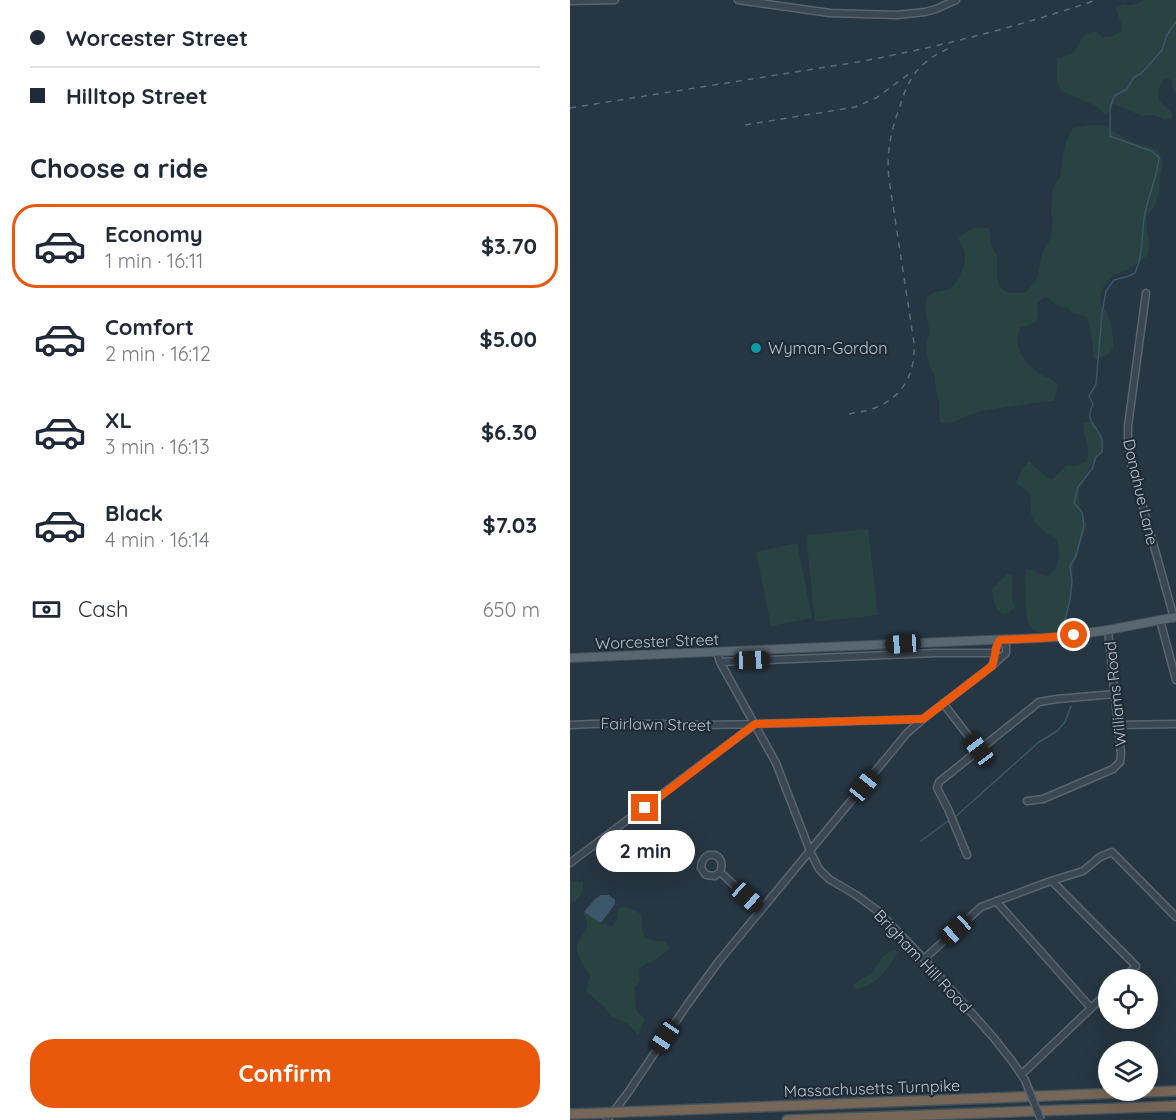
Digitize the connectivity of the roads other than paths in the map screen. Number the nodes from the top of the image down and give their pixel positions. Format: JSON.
{"nodes":[{"id":1,"x":615,"y":0,"type":"edge"},
{"id":2,"x":738,"y":0,"type":"edge"},
{"id":3,"x":956,"y":0,"type":"edge"},
{"id":4,"x":570,"y":1,"type":"edge"},
{"id":5,"x":1146,"y":293,"type":"dead end"},
{"id":6,"x":1175,"y":617,"type":"edge"},
{"id":7,"x":1160,"y":620,"type":"junction"},
{"id":8,"x":1108,"y":630,"type":"junction"},
{"id":9,"x":1000,"y":640,"type":"junction"},
{"id":10,"x":717,"y":652,"type":"junction"},
{"id":11,"x":996,"y":653,"type":"junction"},
{"id":12,"x":570,"y":658,"type":"edge"},
{"id":13,"x":720,"y":662,"type":"junction"},
{"id":14,"x":992,"y":666,"type":"junction"},
{"id":15,"x":1176,"y":680,"type":"edge"},
{"id":16,"x":1115,"y":694,"type":"junction"},
{"id":17,"x":944,"y":703,"type":"junction"},
{"id":18,"x":923,"y":719,"type":"junction"},
{"id":19,"x":755,"y":724,"type":"junction"},
{"id":20,"x":1176,"y":724,"type":"edge"},
{"id":21,"x":570,"y":725,"type":"edge"},
{"id":22,"x":1118,"y":725,"type":"junction"},
{"id":23,"x":979,"y":750,"type":"junction"},
{"id":24,"x":1027,"y":801,"type":"dead end"},
{"id":25,"x":810,"y":851,"type":"junction"},
{"id":26,"x":968,"y":855,"type":"dead end"},
{"id":27,"x":570,"y":863,"type":"edge"},
{"id":28,"x":720,"y":872,"type":"dead end"},
{"id":29,"x":1052,"y":881,"type":"junction"},
{"id":30,"x":996,"y":901,"type":"junction"},
{"id":31,"x":761,"y":910,"type":"junction"},
{"id":32,"x":1176,"y":916,"type":"edge"},
{"id":33,"x":924,"y":958,"type":"junction"},
{"id":34,"x":1133,"y":969,"type":"edge"},
{"id":35,"x":1098,"y":1001,"type":"edge"},
{"id":36,"x":1091,"y":1008,"type":"junction"},
{"id":37,"x":1023,"y":1077,"type":"junction"},
{"id":38,"x":1176,"y":1091,"type":"edge"},
{"id":39,"x":1176,"y":1106,"type":"edge"},
{"id":40,"x":570,"y":1114,"type":"edge"},
{"id":41,"x":605,"y":1116,"type":"edge"},
{"id":42,"x":787,"y":1120,"type":"edge"},
{"id":43,"x":1041,"y":1120,"type":"edge"}],
"edges":[{"from":1,"to":4,"type":"street"},
{"from":2,"to":3,"type":"street"},
{"from":5,"to":6,"type":"street","name":"Donahue Lane"},
{"from":6,"to":7,"type":"main road","name":"Worcester Street"},
{"from":7,"to":8,"type":"main road","name":"Worcester Street"},
{"from":7,"to":15,"type":"street"},
{"from":8,"to":9,"type":"main road","name":"Worcester Street"},
{"from":8,"to":16,"type":"street","name":"Williams Road"},
{"from":9,"to":10,"type":"main road","name":"Worcester Street"},
{"from":9,"to":11,"type":"street"},
{"from":9,"to":14,"type":"street"},
{"from":10,"to":12,"type":"main road","name":"Worcester Street"},
{"from":10,"to":13,"type":"street","name":"Brigham Hill Road"},
{"from":11,"to":13,"type":"street"},
{"from":11,"to":14,"type":"street"},
{"from":13,"to":19,"type":"street","name":"Brigham Hill Road"},
{"from":14,"to":17,"type":"street"},
{"from":16,"to":22,"type":"street","name":"Williams Road"},
{"from":16,"to":23,"type":"street"},
{"from":17,"to":18,"type":"street"},
{"from":17,"to":23,"type":"street"},
{"from":18,"to":19,"type":"street","name":"Fairlawn Street"},
{"from":18,"to":25,"type":"street"},
{"from":19,"to":21,"type":"street","name":"Fairlawn Street"},
{"from":19,"to":25,"type":"street","name":"Brigham Hill Road"},
{"from":19,"to":27,"type":"street"},
{"from":20,"to":22,"type":"street"},
{"from":22,"to":24,"type":"street","name":"Williams Road"},
{"from":23,"to":26,"type":"street"},
{"from":25,"to":31,"type":"street"},
{"from":25,"to":33,"type":"street","name":"Brigham Hill Road"},
{"from":28,"to":31,"type":"street"},
{"from":29,"to":30,"type":"street"},
{"from":29,"to":32,"type":"street"},
{"from":29,"to":34,"type":"street"},
{"from":30,"to":33,"type":"street"},
{"from":30,"to":36,"type":"street"},
{"from":31,"to":41,"type":"street"},
{"from":33,"to":37,"type":"street","name":"Brigham Hill Road"},
{"from":35,"to":36,"type":"street"},
{"from":36,"to":37,"type":"street"},
{"from":37,"to":43,"type":"street","name":"Brigham Hill Road","bridge":true},
{"from":38,"to":41,"type":"highway","name":"Massachusetts Turnpike","bridge":true},
{"from":39,"to":42,"type":"highway","name":"Massachusetts Turnpike"},
{"from":40,"to":41,"type":"highway","name":"Massachusetts Turnpike"}]}
